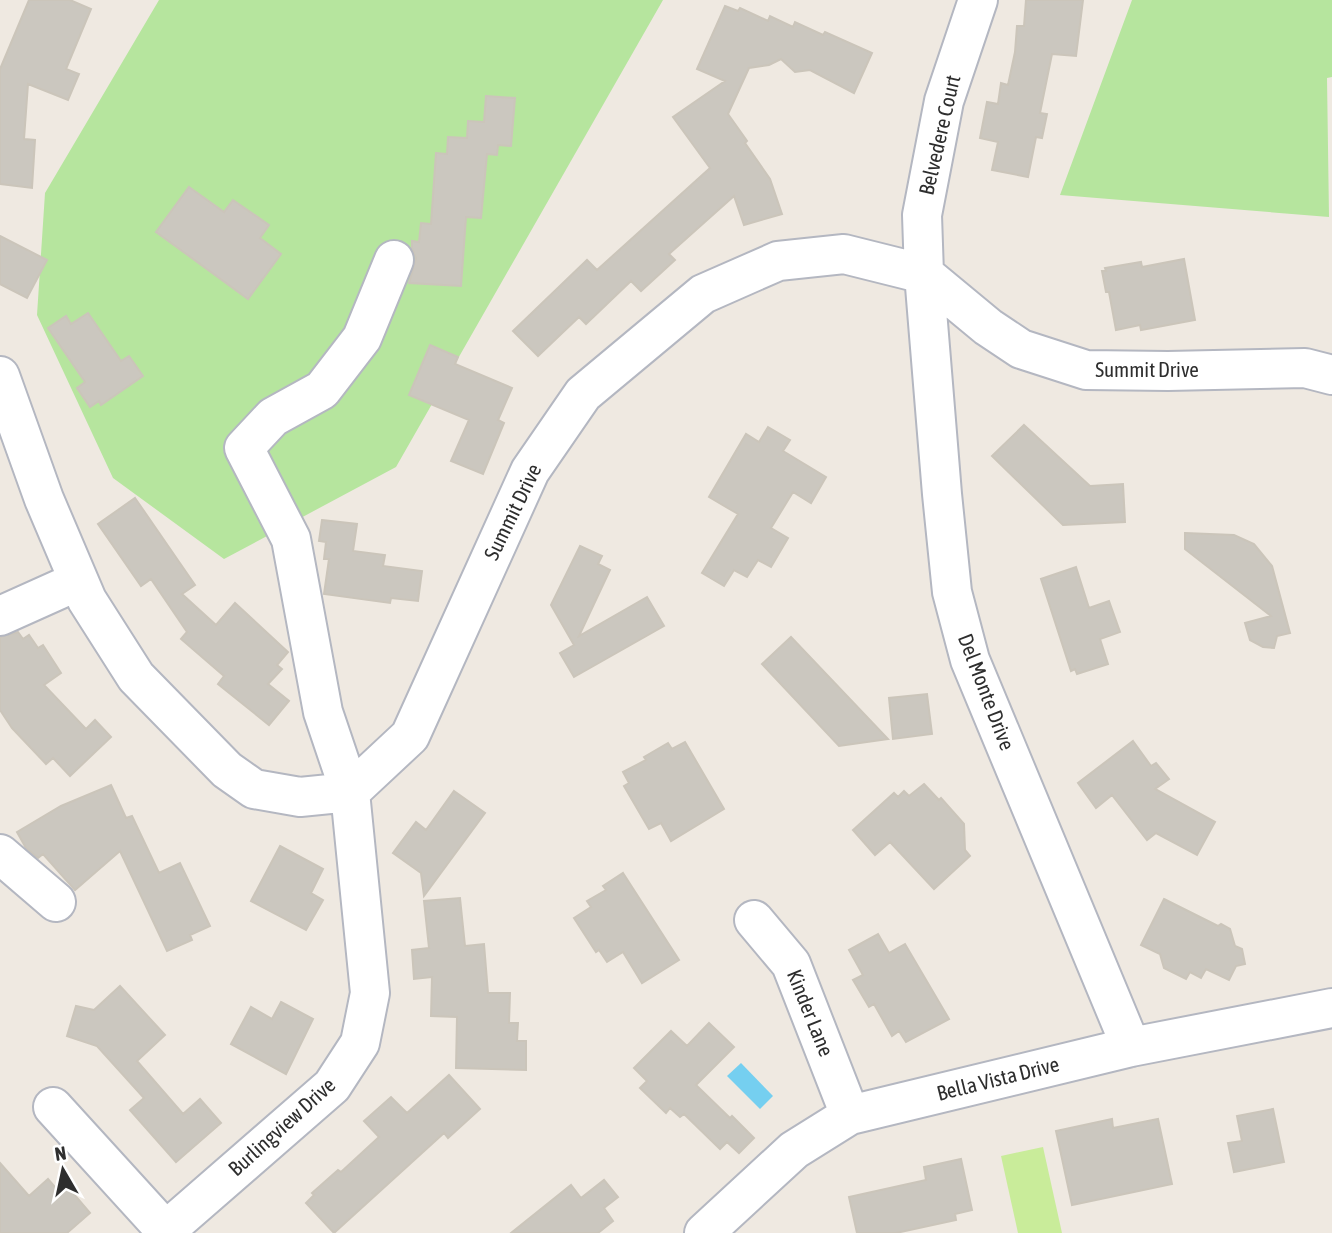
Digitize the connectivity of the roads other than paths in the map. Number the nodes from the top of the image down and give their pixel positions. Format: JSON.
{"nodes":[{"id":1,"x":978,"y":0,"type":"edge"},
{"id":2,"x":394,"y":260,"type":"dead end"},
{"id":3,"x":924,"y":274,"type":"junction"},
{"id":4,"x":1332,"y":375,"type":"edge"},
{"id":5,"x":0,"y":376,"type":"edge"},
{"id":6,"x":78,"y":580,"type":"junction"},
{"id":7,"x":0,"y":616,"type":"edge"},
{"id":8,"x":350,"y":792,"type":"junction"},
{"id":9,"x":0,"y":854,"type":"edge"},
{"id":10,"x":56,"y":902,"type":"dead end"},
{"id":11,"x":754,"y":919,"type":"dead end"},
{"id":12,"x":1332,"y":1008,"type":"edge"},
{"id":13,"x":1131,"y":1047,"type":"junction"},
{"id":14,"x":53,"y":1107,"type":"dead end"},
{"id":15,"x":850,"y":1115,"type":"junction"},
{"id":16,"x":165,"y":1232,"type":"edge"},
{"id":17,"x":704,"y":1233,"type":"edge"}],
"edges":[{"from":1,"to":3,"type":"street","name":"Belvedere Court"},
{"from":2,"to":8,"type":"street","name":"Burlingview Drive"},
{"from":3,"to":4,"type":"street","name":"Summit Drive"},
{"from":3,"to":8,"type":"street","name":"Summit Drive"},
{"from":3,"to":13,"type":"street","name":"Del Monte Drive"},
{"from":5,"to":6,"type":"street"},
{"from":6,"to":7,"type":"street"},
{"from":6,"to":8,"type":"street"},
{"from":8,"to":16,"type":"street","name":"Burlingview Drive"},
{"from":9,"to":10,"type":"street"},
{"from":11,"to":15,"type":"street","name":"Kinder Lane"},
{"from":12,"to":13,"type":"street","name":"Bella Vista Drive"},
{"from":13,"to":15,"type":"street","name":"Bella Vista Drive"},
{"from":14,"to":16,"type":"street"},
{"from":15,"to":17,"type":"street","name":"Bella Vista Drive"}]}
